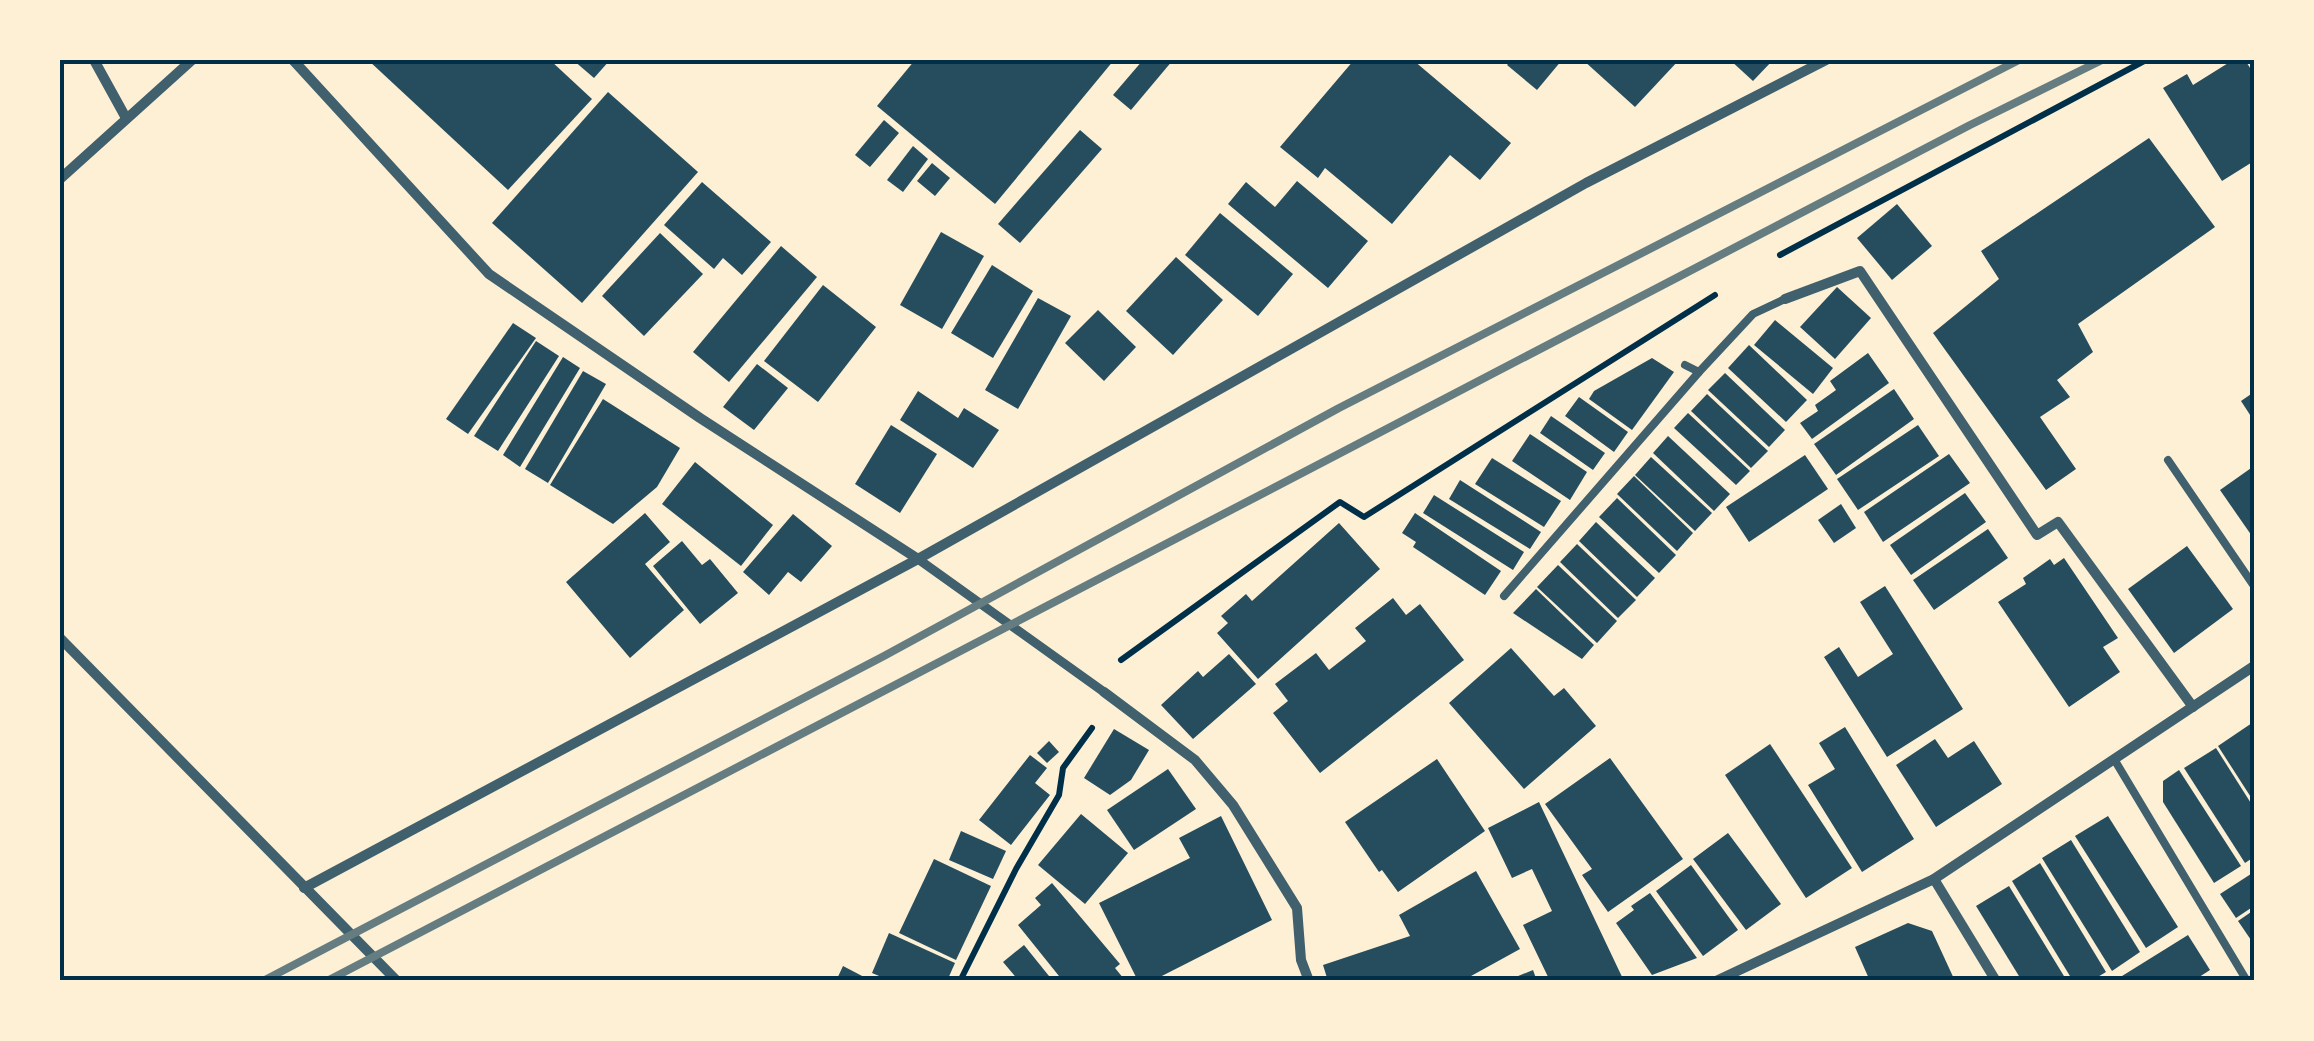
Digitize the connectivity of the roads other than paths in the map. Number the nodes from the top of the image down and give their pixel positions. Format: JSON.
{"nodes":[{"id":1,"x":94,"y":60,"type":"edge"},
{"id":2,"x":192,"y":60,"type":"edge"},
{"id":3,"x":293,"y":60,"type":"edge"},
{"id":4,"x":1826,"y":60,"type":"edge"},
{"id":5,"x":126,"y":118,"type":"junction"},
{"id":6,"x":60,"y":179,"type":"edge"},
{"id":7,"x":1785,"y":300,"type":"joint"},
{"id":8,"x":1686,"y":365,"type":"dead end"},
{"id":9,"x":1699,"y":372,"type":"junction"},
{"id":10,"x":2168,"y":460,"type":"dead end"},
{"id":11,"x":918,"y":558,"type":"junction"},
{"id":12,"x":2254,"y":586,"type":"edge"},
{"id":13,"x":1504,"y":596,"type":"dead end"},
{"id":14,"x":60,"y":638,"type":"edge"},
{"id":15,"x":2254,"y":666,"type":"edge"},
{"id":16,"x":1104,"y":692,"type":"joint"},
{"id":17,"x":2193,"y":707,"type":"junction"},
{"id":18,"x":2114,"y":759,"type":"junction"},
{"id":19,"x":1934,"y":879,"type":"junction"},
{"id":20,"x":304,"y":888,"type":"junction"},
{"id":21,"x":397,"y":981,"type":"edge"},
{"id":22,"x":1309,"y":981,"type":"edge"},
{"id":23,"x":1716,"y":981,"type":"edge"},
{"id":24,"x":1996,"y":981,"type":"edge"},
{"id":25,"x":2247,"y":981,"type":"edge"}],
"edges":[{"from":1,"to":5,"type":"street"},
{"from":2,"to":5,"type":"street"},
{"from":3,"to":11,"type":"street"},
{"from":4,"to":11,"type":"street"},
{"from":5,"to":6,"type":"street"},
{"from":7,"to":9,"type":"lane"},
{"from":7,"to":17,"type":"street"},
{"from":8,"to":9,"type":"lane"},
{"from":9,"to":13,"type":"lane"},
{"from":10,"to":12,"type":"lane"},
{"from":11,"to":16,"type":"street"},
{"from":11,"to":20,"type":"street"},
{"from":14,"to":20,"type":"street"},
{"from":15,"to":17,"type":"street"},
{"from":16,"to":22,"type":"street"},
{"from":17,"to":18,"type":"street"},
{"from":18,"to":19,"type":"street"},
{"from":18,"to":25,"type":"lane"},
{"from":19,"to":23,"type":"street"},
{"from":19,"to":24,"type":"street"},
{"from":20,"to":21,"type":"street"}]}
